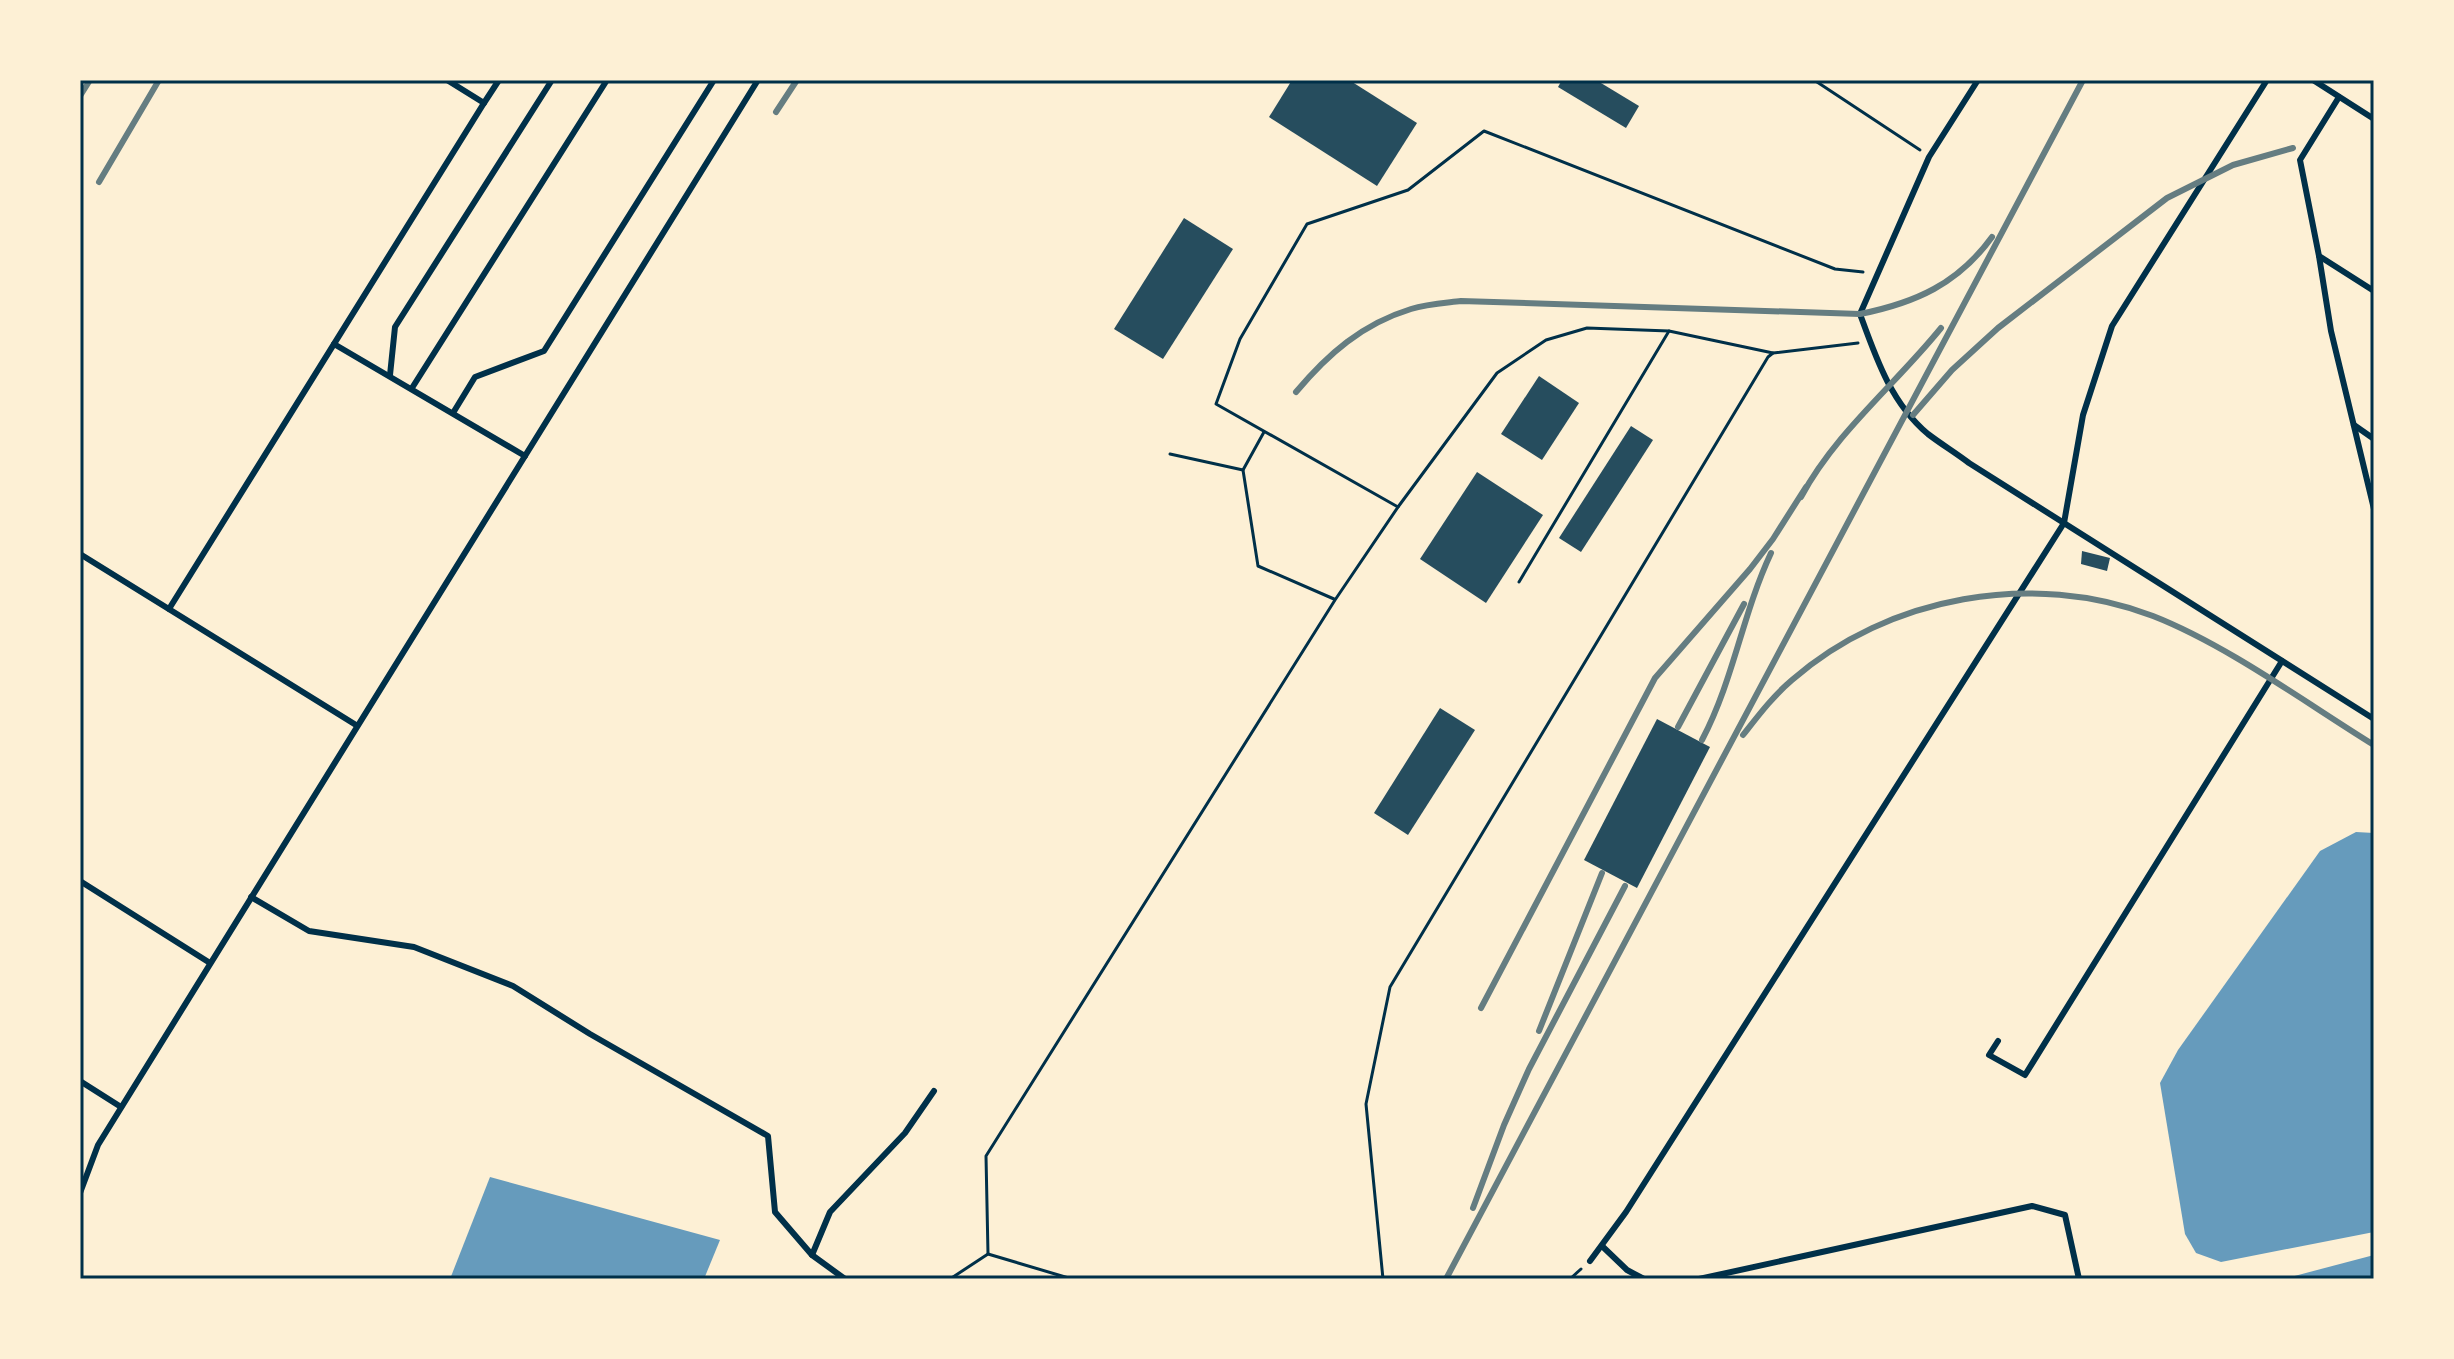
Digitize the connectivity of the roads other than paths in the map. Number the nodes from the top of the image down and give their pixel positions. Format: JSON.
{"nodes":[{"id":1,"x":447,"y":80,"type":"edge"},
{"id":2,"x":499,"y":80,"type":"edge"},
{"id":3,"x":552,"y":80,"type":"edge"},
{"id":4,"x":607,"y":80,"type":"edge"},
{"id":5,"x":714,"y":80,"type":"edge"},
{"id":6,"x":758,"y":80,"type":"edge"},
{"id":7,"x":1978,"y":80,"type":"edge"},
{"id":8,"x":2267,"y":80,"type":"edge"},
{"id":9,"x":2313,"y":80,"type":"edge"},
{"id":10,"x":2339,"y":97,"type":"junction"},
{"id":11,"x":484,"y":103,"type":"junction"},
{"id":12,"x":2374,"y":119,"type":"edge"},
{"id":13,"x":2319,"y":256,"type":"junction"},
{"id":14,"x":2374,"y":291,"type":"edge"},
{"id":15,"x":334,"y":344,"type":"junction"},
{"id":16,"x":390,"y":375,"type":"junction"},
{"id":17,"x":412,"y":388,"type":"junction"},
{"id":18,"x":453,"y":413,"type":"junction"},
{"id":19,"x":2354,"y":425,"type":"junction"},
{"id":20,"x":2374,"y":439,"type":"edge"},
{"id":21,"x":525,"y":456,"type":"junction"},
{"id":22,"x":2374,"y":509,"type":"edge"},
{"id":23,"x":2064,"y":523,"type":"junction"},
{"id":24,"x":80,"y":554,"type":"edge"},
{"id":25,"x":169,"y":609,"type":"junction"},
{"id":26,"x":2282,"y":661,"type":"junction"},
{"id":27,"x":2374,"y":719,"type":"edge"},
{"id":28,"x":356,"y":725,"type":"junction"},
{"id":29,"x":80,"y":881,"type":"edge"},
{"id":30,"x":251,"y":897,"type":"junction"},
{"id":31,"x":210,"y":963,"type":"junction"},
{"id":32,"x":1998,"y":1041,"type":"dead end"},
{"id":33,"x":80,"y":1081,"type":"edge"},
{"id":34,"x":934,"y":1091,"type":"dead end"},
{"id":35,"x":121,"y":1107,"type":"junction"},
{"id":36,"x":80,"y":1193,"type":"edge"},
{"id":37,"x":1602,"y":1246,"type":"junction"},
{"id":38,"x":812,"y":1255,"type":"junction"},
{"id":39,"x":1590,"y":1261,"type":"dead end"},
{"id":40,"x":845,"y":1279,"type":"edge"},
{"id":41,"x":1644,"y":1279,"type":"edge"},
{"id":42,"x":1699,"y":1279,"type":"edge"},
{"id":43,"x":2079,"y":1279,"type":"edge"}],
"edges":[{"from":1,"to":11,"type":"lane"},
{"from":2,"to":11,"type":"lane"},
{"from":3,"to":16,"type":"lane"},
{"from":4,"to":17,"type":"lane"},
{"from":5,"to":18,"type":"lane"},
{"from":6,"to":21,"type":"lane"},
{"from":7,"to":23,"type":"lane"},
{"from":8,"to":23,"type":"lane"},
{"from":9,"to":10,"type":"lane"},
{"from":10,"to":12,"type":"lane"},
{"from":10,"to":13,"type":"lane"},
{"from":11,"to":15,"type":"lane"},
{"from":13,"to":14,"type":"lane"},
{"from":13,"to":19,"type":"lane"},
{"from":15,"to":16,"type":"lane"},
{"from":15,"to":25,"type":"lane"},
{"from":16,"to":17,"type":"lane"},
{"from":17,"to":18,"type":"lane"},
{"from":18,"to":21,"type":"lane"},
{"from":19,"to":20,"type":"lane"},
{"from":19,"to":22,"type":"lane"},
{"from":21,"to":28,"type":"lane"},
{"from":23,"to":26,"type":"lane"},
{"from":23,"to":37,"type":"lane"},
{"from":24,"to":25,"type":"lane"},
{"from":25,"to":28,"type":"lane"},
{"from":26,"to":27,"type":"lane"},
{"from":26,"to":32,"type":"lane"},
{"from":28,"to":30,"type":"lane"},
{"from":29,"to":31,"type":"lane"},
{"from":30,"to":31,"type":"lane"},
{"from":30,"to":38,"type":"lane"},
{"from":31,"to":35,"type":"lane"},
{"from":33,"to":35,"type":"lane"},
{"from":34,"to":38,"type":"lane"},
{"from":35,"to":36,"type":"lane"},
{"from":37,"to":39,"type":"lane"},
{"from":37,"to":41,"type":"lane"},
{"from":38,"to":40,"type":"lane"},
{"from":42,"to":43,"type":"lane"}]}
